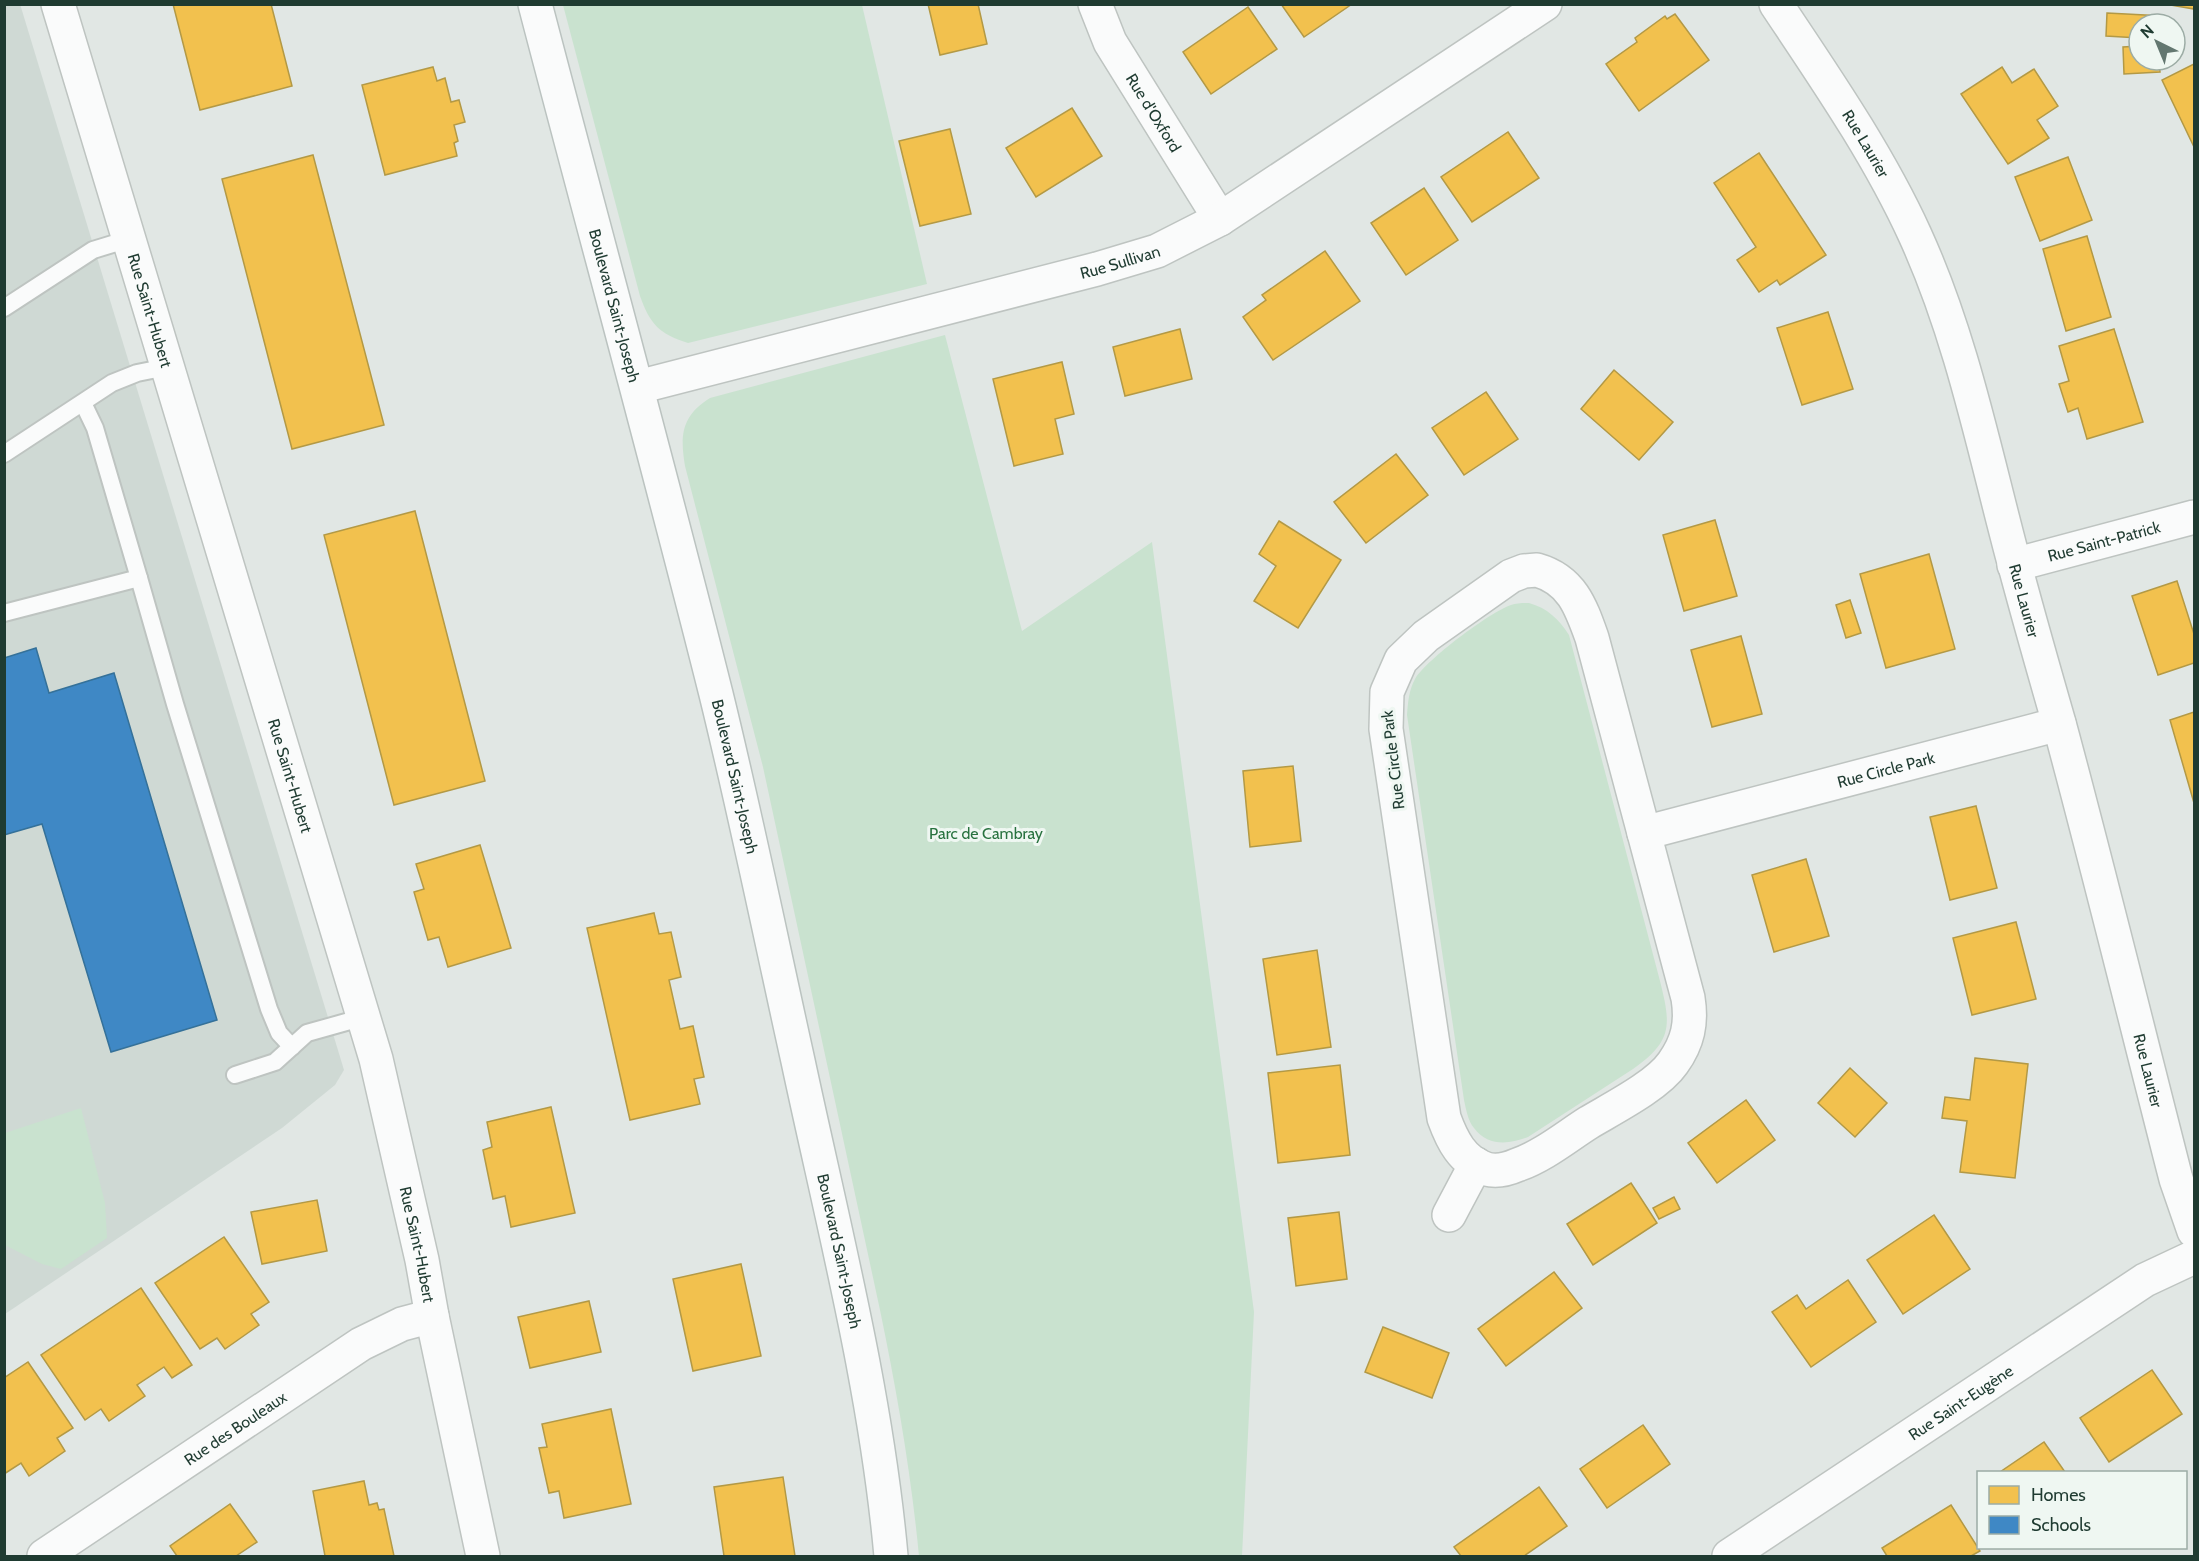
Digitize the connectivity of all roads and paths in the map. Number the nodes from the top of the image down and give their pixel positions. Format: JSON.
{"nodes":[{"id":1,"x":58,"y":4,"type":"edge"},
{"id":2,"x":535,"y":4,"type":"edge"},
{"id":3,"x":1095,"y":4,"type":"edge"},
{"id":4,"x":1545,"y":4,"type":"edge"},
{"id":5,"x":1776,"y":4,"type":"edge"},
{"id":6,"x":1220,"y":219,"type":"junction"},
{"id":7,"x":129,"y":239,"type":"junction"},
{"id":8,"x":4,"y":309,"type":"edge"},
{"id":9,"x":167,"y":367,"type":"junction"},
{"id":10,"x":638,"y":387,"type":"junction"},
{"id":11,"x":83,"y":403,"type":"junction"},
{"id":12,"x":4,"y":454,"type":"edge"},
{"id":13,"x":2194,"y":517,"type":"edge"},
{"id":14,"x":2014,"y":565,"type":"junction"},
{"id":15,"x":139,"y":578,"type":"junction"},
{"id":16,"x":4,"y":613,"type":"edge"},
{"id":17,"x":2059,"y":724,"type":"junction"},
{"id":18,"x":1644,"y":833,"type":"junction"},
{"id":19,"x":364,"y":1017,"type":"junction"},
{"id":20,"x":292,"y":1047,"type":"junction"},
{"id":21,"x":236,"y":1075,"type":"dead end"},
{"id":22,"x":1476,"y":1164,"type":"junction"},
{"id":23,"x":1449,"y":1215,"type":"dead end"},
{"id":24,"x":2194,"y":1231,"type":"edge"},
{"id":25,"x":2194,"y":1257,"type":"edge"},
{"id":26,"x":432,"y":1316,"type":"junction"},
{"id":27,"x":44,"y":1557,"type":"edge"},
{"id":28,"x":483,"y":1557,"type":"edge"},
{"id":29,"x":891,"y":1557,"type":"edge"},
{"id":30,"x":1729,"y":1557,"type":"edge"}],
"edges":[{"from":1,"to":7,"type":"street","name":"Rue Saint-Hubert"},
{"from":2,"to":10,"type":"street","name":"Boulevard Saint-Joseph"},
{"from":3,"to":6,"type":"street","name":"Rue d'Oxford"},
{"from":4,"to":6,"type":"street","name":"Rue Sullivan"},
{"from":5,"to":14,"type":"street","name":"Rue Laurier"},
{"from":6,"to":10,"type":"street","name":"Rue Sullivan"},
{"from":7,"to":8,"type":"lane"},
{"from":7,"to":9,"type":"street","name":"Rue Saint-Hubert"},
{"from":9,"to":11,"type":"lane"},
{"from":9,"to":19,"type":"street","name":"Rue Saint-Hubert"},
{"from":10,"to":29,"type":"street","name":"Boulevard Saint-Joseph"},
{"from":11,"to":12,"type":"lane"},
{"from":11,"to":15,"type":"lane"},
{"from":13,"to":14,"type":"street","name":"Rue Saint-Patrick"},
{"from":14,"to":17,"type":"street","name":"Rue Laurier"},
{"from":15,"to":16,"type":"lane"},
{"from":15,"to":20,"type":"lane"},
{"from":17,"to":18,"type":"street","name":"Rue Circle Park"},
{"from":17,"to":24,"type":"street","name":"Rue Laurier"},
{"from":18,"to":22,"type":"street","name":"Rue Circle Park"},
{"from":18,"to":22,"type":"street","name":"Rue Circle Park"},
{"from":19,"to":20,"type":"lane"},
{"from":19,"to":26,"type":"street","name":"Rue Saint-Hubert"},
{"from":20,"to":21,"type":"lane"},
{"from":22,"to":23,"type":"street"},
{"from":25,"to":30,"type":"street","name":"Rue Saint-Eugène"},
{"from":26,"to":27,"type":"street","name":"Rue des Bouleaux"},
{"from":26,"to":28,"type":"street","name":"Rue Saint-Hubert"}]}
